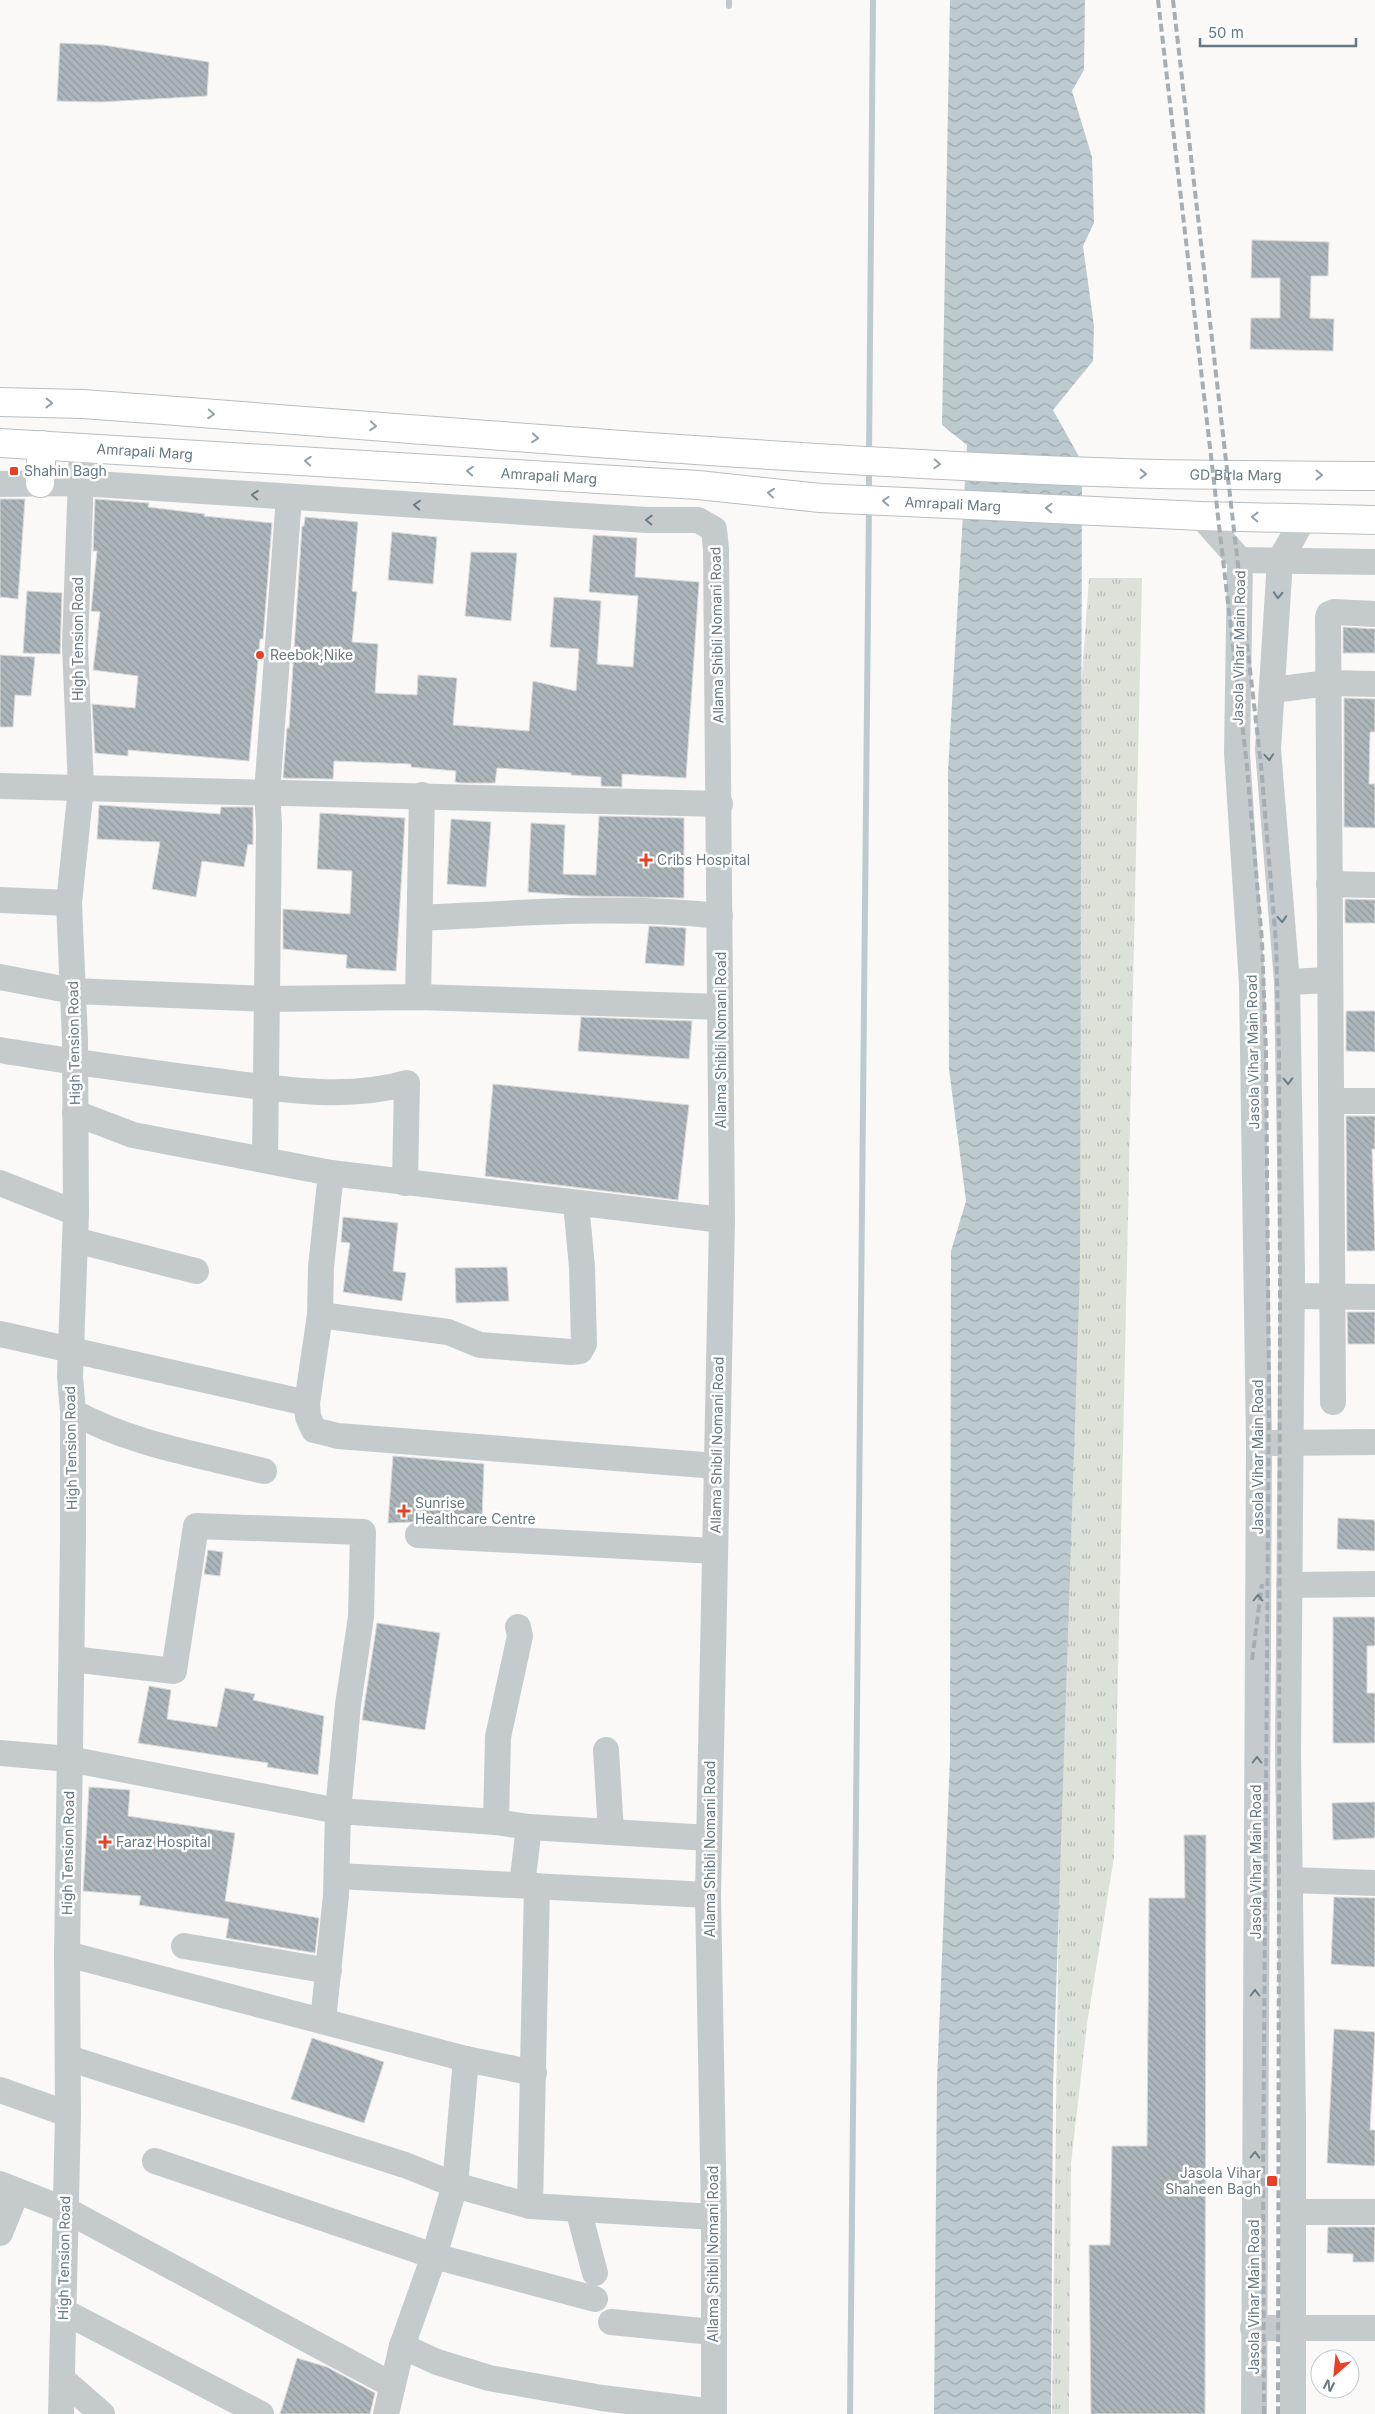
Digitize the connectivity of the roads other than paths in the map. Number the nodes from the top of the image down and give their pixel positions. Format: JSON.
{"nodes":[{"id":1,"x":0,"y":402,"type":"edge"},
{"id":2,"x":0,"y":443,"type":"edge"},
{"id":3,"x":42,"y":445,"type":"junction"},
{"id":4,"x":82,"y":447,"type":"junction"},
{"id":5,"x":1375,"y":476,"type":"edge"},
{"id":6,"x":80,"y":483,"type":"junction"},
{"id":7,"x":0,"y":484,"type":"edge"},
{"id":8,"x":40,"y":484,"type":"junction"},
{"id":9,"x":698,"y":485,"type":"junction"},
{"id":10,"x":289,"y":497,"type":"junction"},
{"id":11,"x":1201,"y":516,"type":"junction"},
{"id":12,"x":1304,"y":518,"type":"junction"},
{"id":13,"x":698,"y":520,"type":"junction"},
{"id":14,"x":1375,"y":520,"type":"edge"},
{"id":15,"x":1240,"y":560,"type":"junction"},
{"id":16,"x":1280,"y":560,"type":"junction"},
{"id":17,"x":1375,"y":562,"type":"edge"},
{"id":18,"x":1375,"y":614,"type":"edge"},
{"id":19,"x":1329,"y":683,"type":"junction"},
{"id":20,"x":1375,"y":684,"type":"edge"},
{"id":21,"x":1272,"y":690,"type":"junction"},
{"id":22,"x":0,"y":786,"type":"edge"},
{"id":23,"x":81,"y":787,"type":"junction"},
{"id":24,"x":267,"y":792,"type":"junction"},
{"id":25,"x":422,"y":795,"type":"junction"},
{"id":26,"x":720,"y":804,"type":"junction"},
{"id":27,"x":1330,"y":884,"type":"junction"},
{"id":28,"x":1375,"y":885,"type":"edge"},
{"id":29,"x":0,"y":900,"type":"edge"},
{"id":30,"x":69,"y":903,"type":"junction"},
{"id":31,"x":720,"y":916,"type":"junction"},
{"id":32,"x":421,"y":918,"type":"junction"},
{"id":33,"x":0,"y":977,"type":"edge"},
{"id":34,"x":1330,"y":980,"type":"junction"},
{"id":35,"x":1287,"y":982,"type":"junction"},
{"id":36,"x":73,"y":990,"type":"junction"},
{"id":37,"x":418,"y":997,"type":"junction"},
{"id":38,"x":268,"y":999,"type":"junction"},
{"id":39,"x":720,"y":1007,"type":"junction"},
{"id":40,"x":0,"y":1050,"type":"edge"},
{"id":41,"x":74,"y":1062,"type":"junction"},
{"id":42,"x":266,"y":1087,"type":"junction"},
{"id":43,"x":1330,"y":1101,"type":"junction"},
{"id":44,"x":1375,"y":1101,"type":"edge"},
{"id":45,"x":75,"y":1114,"type":"junction"},
{"id":46,"x":266,"y":1160,"type":"junction"},
{"id":47,"x":331,"y":1173,"type":"junction"},
{"id":48,"x":0,"y":1183,"type":"edge"},
{"id":49,"x":405,"y":1183,"type":"junction"},
{"id":50,"x":576,"y":1203,"type":"junction"},
{"id":51,"x":76,"y":1213,"type":"junction"},
{"id":52,"x":722,"y":1220,"type":"junction"},
{"id":53,"x":75,"y":1240,"type":"junction"},
{"id":54,"x":196,"y":1271,"type":"dead end"},
{"id":55,"x":1292,"y":1296,"type":"junction"},
{"id":56,"x":1331,"y":1296,"type":"junction"},
{"id":57,"x":1375,"y":1297,"type":"edge"},
{"id":58,"x":320,"y":1316,"type":"junction"},
{"id":59,"x":0,"y":1334,"type":"edge"},
{"id":60,"x":70,"y":1350,"type":"junction"},
{"id":61,"x":1333,"y":1402,"type":"dead end"},
{"id":62,"x":307,"y":1403,"type":"junction"},
{"id":63,"x":73,"y":1412,"type":"junction"},
{"id":64,"x":1375,"y":1442,"type":"edge"},
{"id":65,"x":1290,"y":1443,"type":"junction"},
{"id":66,"x":1259,"y":1444,"type":"junction"},
{"id":67,"x":716,"y":1466,"type":"junction"},
{"id":68,"x":264,"y":1471,"type":"dead end"},
{"id":69,"x":418,"y":1534,"type":"dead end"},
{"id":70,"x":715,"y":1551,"type":"junction"},
{"id":71,"x":1375,"y":1584,"type":"edge"},
{"id":72,"x":1289,"y":1585,"type":"junction"},
{"id":73,"x":518,"y":1627,"type":"dead end"},
{"id":74,"x":72,"y":1658,"type":"junction"},
{"id":75,"x":606,"y":1750,"type":"dead end"},
{"id":76,"x":0,"y":1753,"type":"edge"},
{"id":77,"x":69,"y":1759,"type":"junction"},
{"id":78,"x":338,"y":1811,"type":"junction"},
{"id":79,"x":496,"y":1822,"type":"junction"},
{"id":80,"x":529,"y":1827,"type":"junction"},
{"id":81,"x":611,"y":1832,"type":"junction"},
{"id":82,"x":709,"y":1838,"type":"junction"},
{"id":83,"x":337,"y":1876,"type":"junction"},
{"id":84,"x":1291,"y":1880,"type":"junction"},
{"id":85,"x":1375,"y":1883,"type":"edge"},
{"id":86,"x":530,"y":1886,"type":"junction"},
{"id":87,"x":708,"y":1895,"type":"junction"},
{"id":88,"x":1292,"y":1919,"type":"junction"},
{"id":89,"x":1255,"y":1921,"type":"junction"},
{"id":90,"x":184,"y":1946,"type":"dead end"},
{"id":91,"x":67,"y":1954,"type":"junction"},
{"id":92,"x":329,"y":1971,"type":"junction"},
{"id":93,"x":323,"y":2021,"type":"junction"},
{"id":94,"x":68,"y":2058,"type":"junction"},
{"id":95,"x":466,"y":2059,"type":"junction"},
{"id":96,"x":534,"y":2073,"type":"junction"},
{"id":97,"x":0,"y":2090,"type":"edge"},
{"id":98,"x":68,"y":2114,"type":"junction"},
{"id":99,"x":1256,"y":2118,"type":"junction"},
{"id":100,"x":1294,"y":2118,"type":"junction"},
{"id":101,"x":155,"y":2161,"type":"dead end"},
{"id":102,"x":455,"y":2185,"type":"junction"},
{"id":103,"x":9,"y":2187,"type":"edge"},
{"id":104,"x":530,"y":2206,"type":"junction"},
{"id":105,"x":578,"y":2209,"type":"junction"},
{"id":106,"x":66,"y":2210,"type":"junction"},
{"id":107,"x":1294,"y":2212,"type":"junction"},
{"id":108,"x":1375,"y":2212,"type":"edge"},
{"id":109,"x":714,"y":2217,"type":"junction"},
{"id":110,"x":0,"y":2233,"type":"edge"},
{"id":111,"x":434,"y":2256,"type":"junction"},
{"id":112,"x":595,"y":2273,"type":"dead end"},
{"id":113,"x":595,"y":2299,"type":"dead end"},
{"id":114,"x":63,"y":2311,"type":"junction"},
{"id":115,"x":611,"y":2322,"type":"dead end"},
{"id":116,"x":1294,"y":2327,"type":"junction"},
{"id":117,"x":1253,"y":2328,"type":"junction"},
{"id":118,"x":1375,"y":2328,"type":"edge"},
{"id":119,"x":712,"y":2332,"type":"junction"},
{"id":120,"x":402,"y":2346,"type":"junction"},
{"id":121,"x":62,"y":2379,"type":"junction"},
{"id":122,"x":392,"y":2385,"type":"junction"},
{"id":123,"x":714,"y":2413,"type":"edge"},
{"id":124,"x":61,"y":2414,"type":"edge"},
{"id":125,"x":102,"y":2414,"type":"edge"},
{"id":126,"x":261,"y":2414,"type":"edge"},
{"id":127,"x":386,"y":2414,"type":"edge"},
{"id":128,"x":1254,"y":2414,"type":"edge"},
{"id":129,"x":1293,"y":2414,"type":"edge"}],
"edges":[{"from":1,"to":5,"type":"main road","name":"GD Birla Marg","one_way":true},
{"from":2,"to":3,"type":"main road","name":"Amrapali Marg"},
{"from":3,"to":4,"type":"main road","name":"Amrapali Marg"},
{"from":3,"to":8,"type":"main road"},
{"from":4,"to":6,"type":"street","name":"High Tension Road"},
{"from":9,"to":4,"type":"main road","name":"Amrapali Marg","one_way":true},
{"from":6,"to":8,"type":"street"},
{"from":10,"to":6,"type":"street","one_way":true},
{"from":6,"to":23,"type":"street","name":"High Tension Road"},
{"from":7,"to":8,"type":"street"},
{"from":11,"to":9,"type":"main road","name":"Amrapali Marg","one_way":true},
{"from":9,"to":13,"type":"street"},
{"from":13,"to":10,"type":"street","one_way":true},
{"from":10,"to":24,"type":"street"},
{"from":12,"to":11,"type":"main road","one_way":true},
{"from":11,"to":15,"type":"street","name":"Jasola Vihar Main Road"},
{"from":12,"to":14,"type":"main road"},
{"from":12,"to":16,"type":"street"},
{"from":13,"to":26,"type":"street","name":"Allama Shibli Nomani Road"},
{"from":15,"to":16,"type":"street"},
{"from":15,"to":66,"type":"street","name":"Jasola Vihar Main Road"},
{"from":16,"to":17,"type":"street"},
{"from":16,"to":21,"type":"street","one_way":true},
{"from":18,"to":19,"type":"street"},
{"from":19,"to":20,"type":"street"},
{"from":19,"to":21,"type":"street"},
{"from":19,"to":27,"type":"street"},
{"from":21,"to":35,"type":"street","one_way":true},
{"from":22,"to":23,"type":"street"},
{"from":23,"to":24,"type":"street"},
{"from":23,"to":30,"type":"street","name":"High Tension Road"},
{"from":24,"to":25,"type":"street"},
{"from":24,"to":38,"type":"street"},
{"from":25,"to":26,"type":"street"},
{"from":25,"to":32,"type":"street"},
{"from":26,"to":31,"type":"street","name":"Allama Shibli Nomani Road"},
{"from":27,"to":28,"type":"street"},
{"from":27,"to":34,"type":"street"},
{"from":29,"to":30,"type":"street"},
{"from":30,"to":36,"type":"street","name":"High Tension Road"},
{"from":31,"to":32,"type":"street"},
{"from":31,"to":39,"type":"street","name":"Allama Shibli Nomani Road"},
{"from":32,"to":37,"type":"street"},
{"from":33,"to":36,"type":"street"},
{"from":34,"to":35,"type":"street"},
{"from":34,"to":43,"type":"street"},
{"from":35,"to":55,"type":"street","one_way":true},
{"from":36,"to":38,"type":"street"},
{"from":36,"to":41,"type":"street","name":"High Tension Road"},
{"from":37,"to":38,"type":"street"},
{"from":37,"to":39,"type":"street"},
{"from":38,"to":42,"type":"street"},
{"from":39,"to":52,"type":"street","name":"Allama Shibli Nomani Road"},
{"from":40,"to":41,"type":"street"},
{"from":41,"to":42,"type":"street"},
{"from":41,"to":45,"type":"street","name":"High Tension Road"},
{"from":42,"to":46,"type":"street"},
{"from":42,"to":49,"type":"street"},
{"from":43,"to":44,"type":"street"},
{"from":43,"to":56,"type":"street"},
{"from":45,"to":46,"type":"street"},
{"from":45,"to":51,"type":"street","name":"High Tension Road"},
{"from":46,"to":47,"type":"street"},
{"from":47,"to":49,"type":"street"},
{"from":47,"to":58,"type":"street"},
{"from":48,"to":51,"type":"street"},
{"from":49,"to":50,"type":"street"},
{"from":50,"to":52,"type":"street"},
{"from":50,"to":58,"type":"street"},
{"from":51,"to":53,"type":"street","name":"High Tension Road"},
{"from":52,"to":67,"type":"street","name":"Allama Shibli Nomani Road"},
{"from":53,"to":54,"type":"street"},
{"from":53,"to":60,"type":"street","name":"High Tension Road"},
{"from":55,"to":56,"type":"street"},
{"from":55,"to":65,"type":"street"},
{"from":56,"to":57,"type":"street"},
{"from":56,"to":61,"type":"street"},
{"from":58,"to":62,"type":"street"},
{"from":59,"to":60,"type":"street"},
{"from":60,"to":62,"type":"street"},
{"from":60,"to":63,"type":"street","name":"High Tension Road"},
{"from":62,"to":67,"type":"street"},
{"from":63,"to":68,"type":"street"},
{"from":63,"to":74,"type":"street","name":"High Tension Road"},
{"from":64,"to":65,"type":"street"},
{"from":65,"to":66,"type":"street"},
{"from":65,"to":72,"type":"street"},
{"from":89,"to":66,"type":"street","name":"Jasola Vihar Main Road","one_way":true},
{"from":67,"to":70,"type":"street","name":"Allama Shibli Nomani Road"},
{"from":69,"to":70,"type":"street"},
{"from":70,"to":82,"type":"street","name":"Allama Shibli Nomani Road"},
{"from":71,"to":72,"type":"street"},
{"from":72,"to":84,"type":"street"},
{"from":73,"to":79,"type":"street"},
{"from":74,"to":77,"type":"street","name":"High Tension Road"},
{"from":74,"to":78,"type":"street"},
{"from":75,"to":81,"type":"street"},
{"from":76,"to":77,"type":"street"},
{"from":77,"to":78,"type":"street"},
{"from":77,"to":91,"type":"street","name":"High Tension Road"},
{"from":78,"to":79,"type":"street"},
{"from":78,"to":83,"type":"street"},
{"from":79,"to":80,"type":"street"},
{"from":80,"to":81,"type":"street"},
{"from":80,"to":86,"type":"street"},
{"from":81,"to":82,"type":"street"},
{"from":82,"to":87,"type":"street","name":"Allama Shibli Nomani Road"},
{"from":83,"to":86,"type":"street"},
{"from":83,"to":92,"type":"street"},
{"from":84,"to":85,"type":"street"},
{"from":84,"to":88,"type":"street"},
{"from":86,"to":87,"type":"street"},
{"from":86,"to":96,"type":"street"},
{"from":87,"to":109,"type":"street","name":"Allama Shibli Nomani Road"},
{"from":88,"to":89,"type":"street"},
{"from":88,"to":100,"type":"street"},
{"from":99,"to":89,"type":"street","name":"Jasola Vihar Main Road","one_way":true},
{"from":90,"to":92,"type":"street"},
{"from":91,"to":93,"type":"street"},
{"from":91,"to":94,"type":"street","name":"High Tension Road"},
{"from":92,"to":93,"type":"street"},
{"from":93,"to":95,"type":"street"},
{"from":94,"to":98,"type":"street","name":"High Tension Road"},
{"from":94,"to":102,"type":"street"},
{"from":95,"to":96,"type":"street"},
{"from":95,"to":102,"type":"street"},
{"from":96,"to":104,"type":"street"},
{"from":97,"to":98,"type":"street"},
{"from":98,"to":106,"type":"street","name":"High Tension Road"},
{"from":99,"to":100,"type":"street"},
{"from":117,"to":99,"type":"street","name":"Jasola Vihar Main Road","one_way":true},
{"from":100,"to":107,"type":"street"},
{"from":101,"to":111,"type":"street"},
{"from":102,"to":104,"type":"street"},
{"from":102,"to":111,"type":"street"},
{"from":103,"to":106,"type":"street"},
{"from":103,"to":110,"type":"street"},
{"from":104,"to":105,"type":"street"},
{"from":105,"to":109,"type":"street"},
{"from":105,"to":112,"type":"street"},
{"from":106,"to":114,"type":"street","name":"High Tension Road"},
{"from":106,"to":122,"type":"street"},
{"from":107,"to":108,"type":"street"},
{"from":107,"to":116,"type":"street"},
{"from":109,"to":119,"type":"street","name":"Allama Shibli Nomani Road"},
{"from":111,"to":113,"type":"street"},
{"from":111,"to":120,"type":"street"},
{"from":114,"to":121,"type":"street","name":"High Tension Road"},
{"from":114,"to":126,"type":"street"},
{"from":115,"to":119,"type":"street"},
{"from":116,"to":117,"type":"street"},
{"from":116,"to":118,"type":"street"},
{"from":116,"to":129,"type":"street"},
{"from":117,"to":128,"type":"street","name":"Jasola Vihar Main Road"},
{"from":119,"to":123,"type":"street","name":"Allama Shibli Nomani Road"},
{"from":120,"to":122,"type":"street"},
{"from":120,"to":123,"type":"street"},
{"from":121,"to":124,"type":"street","name":"High Tension Road"},
{"from":121,"to":125,"type":"street"},
{"from":122,"to":127,"type":"street"}]}
